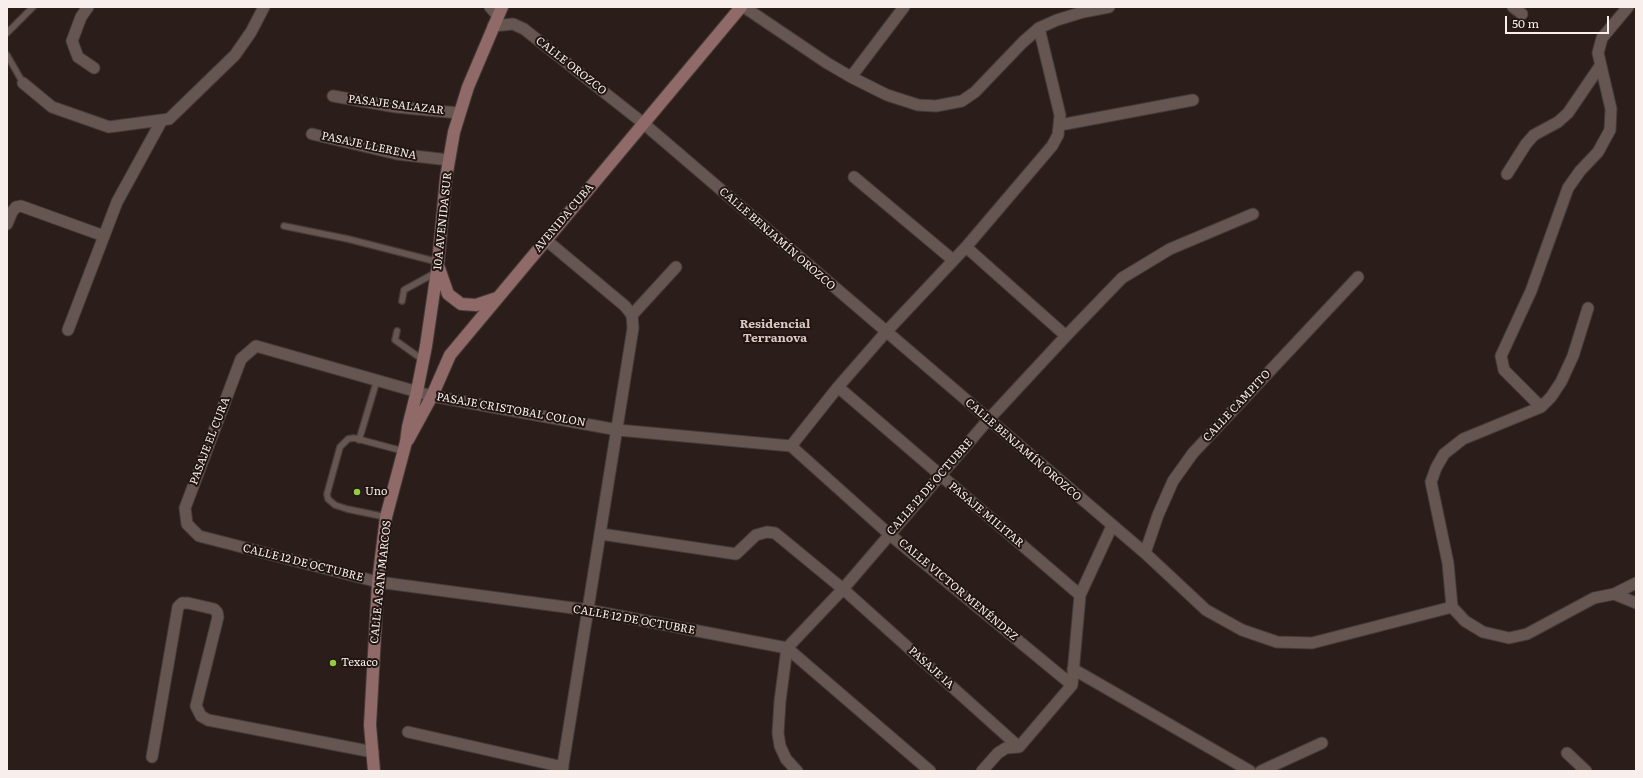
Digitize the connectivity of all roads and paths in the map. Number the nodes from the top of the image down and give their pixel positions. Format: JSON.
{"nodes":[{"id":1,"x":33,"y":7,"type":"edge"},
{"id":2,"x":88,"y":7,"type":"edge"},
{"id":3,"x":264,"y":7,"type":"edge"},
{"id":4,"x":743,"y":7,"type":"edge"},
{"id":5,"x":904,"y":7,"type":"edge"},
{"id":6,"x":1108,"y":7,"type":"edge"},
{"id":7,"x":1628,"y":7,"type":"edge"},
{"id":8,"x":496,"y":14,"type":"edge"},
{"id":9,"x":1039,"y":28,"type":"junction"},
{"id":10,"x":7,"y":34,"type":"edge"},
{"id":11,"x":7,"y":55,"type":"edge"},
{"id":12,"x":1600,"y":66,"type":"junction"},
{"id":13,"x":94,"y":68,"type":"dead end"},
{"id":14,"x":851,"y":77,"type":"junction"},
{"id":15,"x":22,"y":83,"type":"joint"},
{"id":16,"x":333,"y":96,"type":"dead end"},
{"id":17,"x":1193,"y":100,"type":"dead end"},
{"id":18,"x":459,"y":112,"type":"junction"},
{"id":19,"x":162,"y":120,"type":"junction"},
{"id":20,"x":643,"y":123,"type":"junction"},
{"id":21,"x":1060,"y":125,"type":"junction"},
{"id":22,"x":312,"y":134,"type":"dead end"},
{"id":23,"x":449,"y":160,"type":"junction"},
{"id":24,"x":1506,"y":174,"type":"dead end"},
{"id":25,"x":854,"y":177,"type":"dead end"},
{"id":26,"x":1253,"y":214,"type":"dead end"},
{"id":27,"x":7,"y":224,"type":"edge"},
{"id":28,"x":284,"y":226,"type":"dead end"},
{"id":29,"x":104,"y":236,"type":"junction"},
{"id":30,"x":546,"y":240,"type":"junction"},
{"id":31,"x":966,"y":247,"type":"junction"},
{"id":32,"x":953,"y":260,"type":"junction"},
{"id":33,"x":438,"y":266,"type":"junction"},
{"id":34,"x":676,"y":266,"type":"dead end"},
{"id":35,"x":1358,"y":277,"type":"dead end"},
{"id":36,"x":497,"y":298,"type":"junction"},
{"id":37,"x":402,"y":301,"type":"dead end"},
{"id":38,"x":1588,"y":308,"type":"dead end"},
{"id":39,"x":632,"y":315,"type":"junction"},
{"id":40,"x":68,"y":330,"type":"dead end"},
{"id":41,"x":397,"y":331,"type":"dead end"},
{"id":42,"x":886,"y":332,"type":"junction"},
{"id":43,"x":1066,"y":336,"type":"junction"},
{"id":44,"x":241,"y":359,"type":"joint"},
{"id":45,"x":423,"y":360,"type":"junction"},
{"id":46,"x":377,"y":380,"type":"junction"},
{"id":47,"x":838,"y":387,"type":"junction"},
{"id":48,"x":417,"y":391,"type":"junction"},
{"id":49,"x":432,"y":396,"type":"junction"},
{"id":50,"x":1541,"y":407,"type":"junction"},
{"id":51,"x":988,"y":420,"type":"junction"},
{"id":52,"x":618,"y":430,"type":"junction"},
{"id":53,"x":359,"y":440,"type":"junction"},
{"id":54,"x":405,"y":446,"type":"junction"},
{"id":55,"x":791,"y":446,"type":"junction"},
{"id":56,"x":940,"y":476,"type":"junction"},
{"id":57,"x":386,"y":517,"type":"junction"},
{"id":58,"x":187,"y":524,"type":"joint"},
{"id":59,"x":1112,"y":526,"type":"junction"},
{"id":60,"x":601,"y":534,"type":"junction"},
{"id":61,"x":889,"y":534,"type":"junction"},
{"id":62,"x":1145,"y":553,"type":"junction"},
{"id":63,"x":378,"y":582,"type":"junction"},
{"id":64,"x":1636,"y":583,"type":"edge"},
{"id":65,"x":843,"y":589,"type":"junction"},
{"id":66,"x":1614,"y":594,"type":"junction"},
{"id":67,"x":1080,"y":595,"type":"junction"},
{"id":68,"x":1636,"y":603,"type":"edge"},
{"id":69,"x":1452,"y":607,"type":"junction"},
{"id":70,"x":588,"y":610,"type":"junction"},
{"id":71,"x":787,"y":648,"type":"junction"},
{"id":72,"x":1073,"y":669,"type":"junction"},
{"id":73,"x":1072,"y":685,"type":"junction"},
{"id":74,"x":408,"y":732,"type":"dead end"},
{"id":75,"x":1322,"y":743,"type":"dead end"},
{"id":76,"x":1019,"y":747,"type":"junction"},
{"id":77,"x":373,"y":752,"type":"junction"},
{"id":78,"x":1567,"y":753,"type":"dead end"},
{"id":79,"x":152,"y":757,"type":"dead end"},
{"id":80,"x":563,"y":769,"type":"edge"},
{"id":81,"x":374,"y":771,"type":"edge"},
{"id":82,"x":798,"y":771,"type":"edge"},
{"id":83,"x":930,"y":771,"type":"edge"},
{"id":84,"x":982,"y":771,"type":"edge"},
{"id":85,"x":1250,"y":771,"type":"edge"},
{"id":86,"x":1261,"y":771,"type":"edge"},
{"id":87,"x":1586,"y":771,"type":"edge"}],
"edges":[{"from":1,"to":10,"type":"lane"},
{"from":2,"to":13,"type":"street"},
{"from":3,"to":19,"type":"street"},
{"from":4,"to":14,"type":"street"},
{"from":4,"to":20,"type":"main road","name":"AVENIDA CUBA"},
{"from":5,"to":14,"type":"street"},
{"from":6,"to":9,"type":"street"},
{"from":7,"to":12,"type":"street"},
{"from":8,"to":18,"type":"main road","name":"10A AVENIDA SUR"},
{"from":8,"to":20,"type":"street","name":"CALLE OROZCO"},
{"from":9,"to":14,"type":"street"},
{"from":9,"to":21,"type":"street"},
{"from":11,"to":15,"type":"lane"},
{"from":12,"to":24,"type":"street"},
{"from":12,"to":50,"type":"street"},
{"from":15,"to":19,"type":"street"},
{"from":16,"to":18,"type":"street","name":"PASAJE SALAZAR"},
{"from":17,"to":21,"type":"street"},
{"from":18,"to":23,"type":"main road","name":"10A AVENIDA SUR"},
{"from":19,"to":29,"type":"street"},
{"from":20,"to":30,"type":"main road","name":"AVENIDA CUBA"},
{"from":20,"to":42,"type":"street","name":"CALLE BENJAMÍN OROZCO"},
{"from":21,"to":31,"type":"street"},
{"from":22,"to":23,"type":"street","name":"PASAJE LLERENA"},
{"from":23,"to":33,"type":"main road","name":"10A AVENIDA SUR"},
{"from":25,"to":32,"type":"street"},
{"from":26,"to":43,"type":"street","name":"CALLE 12 DE OCTUBRE"},
{"from":27,"to":29,"type":"street"},
{"from":28,"to":33,"type":"lane"},
{"from":29,"to":40,"type":"street"},
{"from":30,"to":36,"type":"main road","name":"AVENIDA CUBA"},
{"from":30,"to":39,"type":"street"},
{"from":31,"to":32,"type":"street"},
{"from":31,"to":43,"type":"street"},
{"from":32,"to":42,"type":"street"},
{"from":33,"to":36,"type":"main road"},
{"from":33,"to":37,"type":"lane"},
{"from":33,"to":45,"type":"main road","name":"10A AVENIDA SUR"},
{"from":34,"to":39,"type":"street"},
{"from":35,"to":62,"type":"street","name":"CALLE CAMPITO"},
{"from":36,"to":49,"type":"main road","name":"AVENIDA CUBA"},
{"from":38,"to":50,"type":"street"},
{"from":39,"to":52,"type":"street"},
{"from":41,"to":45,"type":"lane"},
{"from":42,"to":47,"type":"street"},
{"from":42,"to":51,"type":"street","name":"CALLE BENJAMÍN OROZCO"},
{"from":43,"to":51,"type":"street","name":"CALLE 12 DE OCTUBRE"},
{"from":44,"to":46,"type":"street","name":"PASAJE CRISTOBAL COLON"},
{"from":44,"to":58,"type":"street","name":"PASAJE EL CURA"},
{"from":45,"to":48,"type":"main road","name":"10A AVENIDA SUR"},
{"from":46,"to":48,"type":"street","name":"PASAJE CRISTOBAL COLON"},
{"from":46,"to":53,"type":"lane"},
{"from":47,"to":55,"type":"street"},
{"from":47,"to":56,"type":"street","name":"PASAJE MILITAR"},
{"from":48,"to":49,"type":"street","name":"PASAJE CRISTOBAL COLON"},
{"from":48,"to":54,"type":"main road","name":"10A AVENIDA SUR"},
{"from":49,"to":52,"type":"street","name":"PASAJE CRISTOBAL COLON"},
{"from":49,"to":54,"type":"main road","name":"AVENIDA CUBA"},
{"from":50,"to":69,"type":"street"},
{"from":51,"to":56,"type":"street","name":"CALLE 12 DE OCTUBRE"},
{"from":51,"to":59,"type":"street","name":"CALLE BENJAMÍN OROZCO"},
{"from":52,"to":55,"type":"street","name":"PASAJE CRISTOBAL COLON"},
{"from":52,"to":60,"type":"street"},
{"from":53,"to":54,"type":"lane"},
{"from":53,"to":57,"type":"lane"},
{"from":54,"to":57,"type":"main road","name":"CALLE A SAN MARCOS"},
{"from":55,"to":61,"type":"street","name":"CALLE VICTOR MENÉNDEZ"},
{"from":56,"to":61,"type":"street","name":"CALLE 12 DE OCTUBRE"},
{"from":56,"to":67,"type":"street","name":"PASAJE MILITAR"},
{"from":57,"to":63,"type":"main road","name":"CALLE A SAN MARCOS"},
{"from":58,"to":63,"type":"street","name":"CALLE 12 DE OCTUBRE"},
{"from":59,"to":62,"type":"street","name":"CALLE BENJAMÍN OROZCO"},
{"from":59,"to":67,"type":"street"},
{"from":60,"to":65,"type":"street","name":"PASAJE 1A"},
{"from":60,"to":70,"type":"street"},
{"from":61,"to":65,"type":"street","name":"CALLE 12 DE OCTUBRE"},
{"from":61,"to":73,"type":"street","name":"CALLE VICTOR MENÉNDEZ"},
{"from":62,"to":69,"type":"street","name":"CALLE BENJAMÍN OROZCO"},
{"from":63,"to":70,"type":"street","name":"CALLE 12 DE OCTUBRE"},
{"from":63,"to":77,"type":"main road","name":"CALLE A SAN MARCOS"},
{"from":64,"to":66,"type":"street"},
{"from":65,"to":71,"type":"street","name":"CALLE 12 DE OCTUBRE"},
{"from":65,"to":76,"type":"street","name":"PASAJE 1A"},
{"from":66,"to":68,"type":"street"},
{"from":66,"to":69,"type":"street"},
{"from":67,"to":72,"type":"street"},
{"from":70,"to":71,"type":"street","name":"CALLE 12 DE OCTUBRE"},
{"from":70,"to":80,"type":"street"},
{"from":71,"to":82,"type":"street"},
{"from":71,"to":83,"type":"street"},
{"from":72,"to":73,"type":"street"},
{"from":72,"to":85,"type":"street"},
{"from":73,"to":76,"type":"street"},
{"from":74,"to":80,"type":"street"},
{"from":75,"to":86,"type":"street"},
{"from":76,"to":84,"type":"street"},
{"from":77,"to":79,"type":"street"},
{"from":77,"to":81,"type":"main road","name":"CALLE A SAN MARCOS"},
{"from":78,"to":87,"type":"street"}]}
